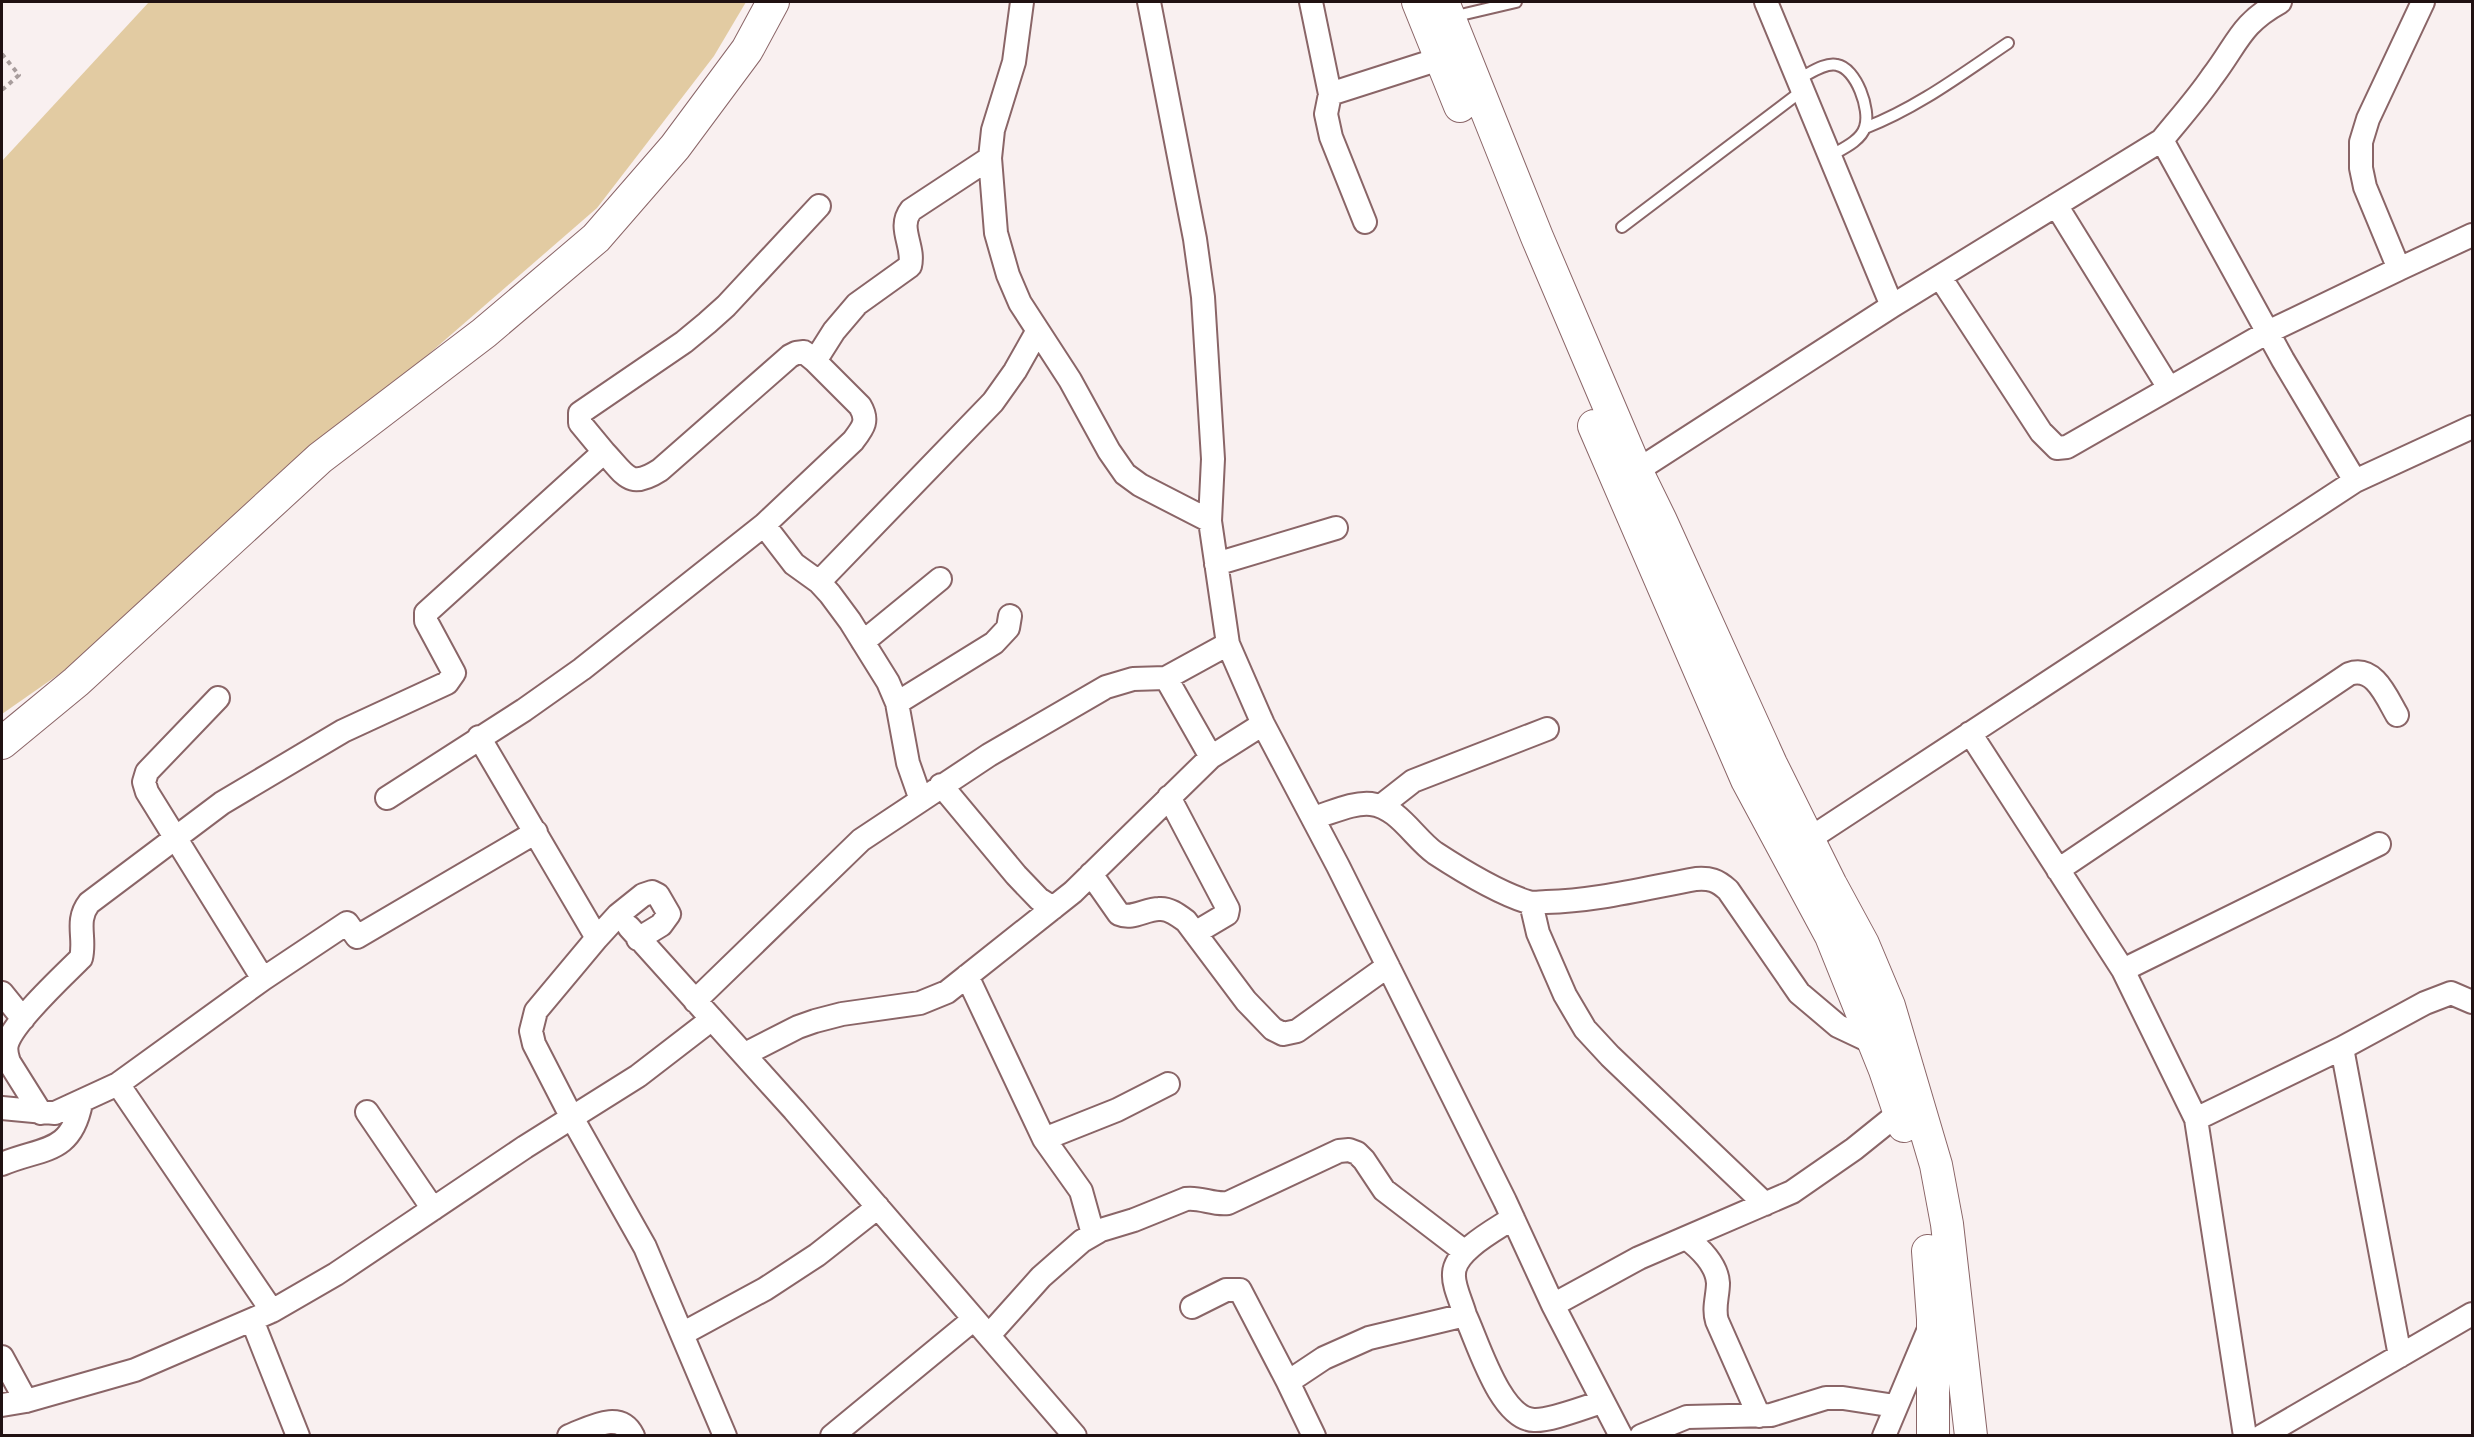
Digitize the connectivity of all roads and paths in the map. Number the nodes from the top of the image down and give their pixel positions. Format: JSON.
{"nodes":[{"id":1,"x":773,"y":2,"type":"edge"},
{"id":2,"x":1022,"y":2,"type":"edge"},
{"id":3,"x":1149,"y":2,"type":"edge"},
{"id":4,"x":1311,"y":2,"type":"edge"},
{"id":5,"x":1418,"y":2,"type":"edge"},
{"id":6,"x":1516,"y":2,"type":"edge"},
{"id":7,"x":1767,"y":2,"type":"edge"},
{"id":8,"x":2280,"y":2,"type":"edge"},
{"id":9,"x":2423,"y":2,"type":"edge"},
{"id":10,"x":1446,"y":10,"type":"edge"},
{"id":11,"x":2008,"y":43,"type":"dead end"},
{"id":12,"x":2,"y":54,"type":"edge"},
{"id":13,"x":1451,"y":55,"type":"junction"},
{"id":14,"x":1801,"y":84,"type":"junction"},
{"id":15,"x":2,"y":90,"type":"edge"},
{"id":16,"x":1329,"y":94,"type":"junction"},
{"id":17,"x":1865,"y":128,"type":"junction"},
{"id":18,"x":2162,"y":140,"type":"junction"},
{"id":19,"x":1830,"y":156,"type":"junction"},
{"id":20,"x":990,"y":158,"type":"junction"},
{"id":21,"x":2056,"y":205,"type":"junction"},
{"id":22,"x":819,"y":206,"type":"dead end"},
{"id":23,"x":1365,"y":222,"type":"dead end"},
{"id":24,"x":1622,"y":226,"type":"dead end"},
{"id":25,"x":2472,"y":235,"type":"edge"},
{"id":26,"x":2398,"y":269,"type":"junction"},
{"id":27,"x":1940,"y":277,"type":"junction"},
{"id":28,"x":1892,"y":306,"type":"junction"},
{"id":29,"x":1036,"y":332,"type":"junction"},
{"id":30,"x":2268,"y":332,"type":"junction"},
{"id":31,"x":815,"y":361,"type":"junction"},
{"id":32,"x":2169,"y":388,"type":"junction"},
{"id":33,"x":2472,"y":427,"type":"edge"},
{"id":34,"x":604,"y":452,"type":"junction"},
{"id":35,"x":1627,"y":478,"type":"junction"},
{"id":36,"x":2355,"y":481,"type":"junction"},
{"id":37,"x":1210,"y":521,"type":"junction"},
{"id":38,"x":764,"y":525,"type":"junction"},
{"id":39,"x":1336,"y":528,"type":"dead end"},
{"id":40,"x":1216,"y":564,"type":"junction"},
{"id":41,"x":940,"y":579,"type":"dead end"},
{"id":42,"x":819,"y":582,"type":"junction"},
{"id":43,"x":1010,"y":616,"type":"dead end"},
{"id":44,"x":863,"y":642,"type":"junction"},
{"id":45,"x":1228,"y":644,"type":"junction"},
{"id":46,"x":1166,"y":678,"type":"junction"},
{"id":47,"x":218,"y":698,"type":"dead end"},
{"id":48,"x":897,"y":703,"type":"junction"},
{"id":49,"x":2397,"y":714,"type":"dead end"},
{"id":50,"x":1263,"y":724,"type":"junction"},
{"id":51,"x":1547,"y":729,"type":"dead end"},
{"id":52,"x":1970,"y":733,"type":"junction"},
{"id":53,"x":478,"y":737,"type":"junction"},
{"id":54,"x":2,"y":743,"type":"edge"},
{"id":55,"x":1211,"y":757,"type":"junction"},
{"id":56,"x":942,"y":785,"type":"junction"},
{"id":57,"x":1169,"y":797,"type":"junction"},
{"id":58,"x":387,"y":798,"type":"dead end"},
{"id":59,"x":921,"y":800,"type":"junction"},
{"id":60,"x":1381,"y":806,"type":"junction"},
{"id":61,"x":1313,"y":818,"type":"junction"},
{"id":62,"x":536,"y":832,"type":"junction"},
{"id":63,"x":174,"y":838,"type":"junction"},
{"id":64,"x":2379,"y":844,"type":"dead end"},
{"id":65,"x":1798,"y":847,"type":"junction"},
{"id":66,"x":2058,"y":870,"type":"junction"},
{"id":67,"x":1091,"y":874,"type":"junction"},
{"id":68,"x":1531,"y":903,"type":"junction"},
{"id":69,"x":1053,"y":908,"type":"junction"},
{"id":70,"x":618,"y":915,"type":"junction"},
{"id":71,"x":1196,"y":933,"type":"junction"},
{"id":72,"x":597,"y":938,"type":"junction"},
{"id":73,"x":638,"y":939,"type":"junction"},
{"id":74,"x":1388,"y":966,"type":"junction"},
{"id":75,"x":2124,"y":970,"type":"junction"},
{"id":76,"x":967,"y":976,"type":"junction"},
{"id":77,"x":263,"y":979,"type":"junction"},
{"id":78,"x":2,"y":993,"type":"edge"},
{"id":79,"x":695,"y":1001,"type":"junction"},
{"id":80,"x":2472,"y":1002,"type":"edge"},
{"id":81,"x":23,"y":1019,"type":"junction"},
{"id":82,"x":712,"y":1019,"type":"junction"},
{"id":83,"x":1874,"y":1042,"type":"junction"},
{"id":84,"x":2342,"y":1048,"type":"junction"},
{"id":85,"x":745,"y":1054,"type":"junction"},
{"id":86,"x":118,"y":1084,"type":"junction"},
{"id":87,"x":1168,"y":1084,"type":"dead end"},
{"id":88,"x":81,"y":1103,"type":"junction"},
{"id":89,"x":2,"y":1108,"type":"edge"},
{"id":90,"x":367,"y":1112,"type":"dead end"},
{"id":91,"x":1900,"y":1112,"type":"junction"},
{"id":92,"x":41,"y":1113,"type":"junction"},
{"id":93,"x":572,"y":1116,"type":"junction"},
{"id":94,"x":2196,"y":1119,"type":"junction"},
{"id":95,"x":1044,"y":1139,"type":"junction"},
{"id":96,"x":2,"y":1164,"type":"edge"},
{"id":97,"x":1765,"y":1204,"type":"junction"},
{"id":98,"x":878,"y":1207,"type":"junction"},
{"id":99,"x":433,"y":1209,"type":"junction"},
{"id":100,"x":1513,"y":1218,"type":"junction"},
{"id":101,"x":1093,"y":1234,"type":"junction"},
{"id":102,"x":1686,"y":1238,"type":"junction"},
{"id":103,"x":1465,"y":1252,"type":"junction"},
{"id":104,"x":1553,"y":1305,"type":"junction"},
{"id":105,"x":1192,"y":1307,"type":"dead end"},
{"id":106,"x":2472,"y":1314,"type":"edge"},
{"id":107,"x":1466,"y":1315,"type":"junction"},
{"id":108,"x":262,"y":1316,"type":"junction"},
{"id":109,"x":1934,"y":1319,"type":"junction"},
{"id":110,"x":982,"y":1326,"type":"junction"},
{"id":111,"x":682,"y":1334,"type":"junction"},
{"id":112,"x":2400,"y":1356,"type":"junction"},
{"id":113,"x":2,"y":1357,"type":"edge"},
{"id":114,"x":1288,"y":1382,"type":"junction"},
{"id":115,"x":26,"y":1401,"type":"junction"},
{"id":116,"x":1602,"y":1402,"type":"junction"},
{"id":117,"x":2,"y":1405,"type":"edge"},
{"id":118,"x":1895,"y":1406,"type":"junction"},
{"id":119,"x":1760,"y":1416,"type":"junction"},
{"id":120,"x":1933,"y":1428,"type":"edge"},
{"id":121,"x":1971,"y":1435,"type":"edge"},
{"id":122,"x":298,"y":1436,"type":"edge"},
{"id":123,"x":568,"y":1436,"type":"edge"},
{"id":124,"x":633,"y":1436,"type":"edge"},
{"id":125,"x":725,"y":1436,"type":"edge"},
{"id":126,"x":832,"y":1436,"type":"edge"},
{"id":127,"x":1075,"y":1436,"type":"edge"},
{"id":128,"x":1314,"y":1436,"type":"edge"},
{"id":129,"x":1621,"y":1436,"type":"edge"},
{"id":130,"x":1641,"y":1436,"type":"edge"},
{"id":131,"x":1884,"y":1436,"type":"edge"},
{"id":132,"x":2245,"y":1436,"type":"edge"},
{"id":133,"x":2262,"y":1436,"type":"edge"}],
"edges":[{"from":1,"to":54,"type":"street"},
{"from":2,"to":20,"type":"street"},
{"from":3,"to":37,"type":"street"},
{"from":4,"to":16,"type":"street"},
{"from":5,"to":13,"type":"street"},
{"from":6,"to":10,"type":"lane"},
{"from":7,"to":14,"type":"street"},
{"from":8,"to":18,"type":"street"},
{"from":9,"to":26,"type":"street"},
{"from":10,"to":13,"type":"street"},
{"from":11,"to":17,"type":"lane"},
{"from":12,"to":15,"type":"path"},
{"from":13,"to":16,"type":"street"},
{"from":13,"to":35,"type":"street"},
{"from":14,"to":17,"type":"lane"},
{"from":14,"to":19,"type":"street"},
{"from":14,"to":24,"type":"lane"},
{"from":16,"to":23,"type":"street"},
{"from":17,"to":19,"type":"lane"},
{"from":18,"to":21,"type":"street"},
{"from":18,"to":30,"type":"street"},
{"from":19,"to":28,"type":"street"},
{"from":20,"to":29,"type":"street"},
{"from":20,"to":31,"type":"street"},
{"from":21,"to":27,"type":"street"},
{"from":21,"to":32,"type":"street"},
{"from":22,"to":34,"type":"street"},
{"from":25,"to":26,"type":"street"},
{"from":26,"to":30,"type":"street"},
{"from":27,"to":28,"type":"street"},
{"from":27,"to":32,"type":"street"},
{"from":28,"to":35,"type":"street"},
{"from":29,"to":37,"type":"street"},
{"from":29,"to":42,"type":"street"},
{"from":30,"to":32,"type":"street"},
{"from":30,"to":36,"type":"street"},
{"from":31,"to":34,"type":"street"},
{"from":31,"to":38,"type":"street"},
{"from":33,"to":36,"type":"street"},
{"from":34,"to":63,"type":"street"},
{"from":35,"to":65,"type":"street"},
{"from":36,"to":52,"type":"street"},
{"from":37,"to":40,"type":"street"},
{"from":38,"to":42,"type":"street"},
{"from":38,"to":53,"type":"street"},
{"from":39,"to":40,"type":"street"},
{"from":40,"to":45,"type":"street"},
{"from":41,"to":44,"type":"street"},
{"from":42,"to":44,"type":"street"},
{"from":43,"to":48,"type":"street"},
{"from":44,"to":48,"type":"street"},
{"from":45,"to":46,"type":"street"},
{"from":45,"to":50,"type":"street"},
{"from":46,"to":55,"type":"street"},
{"from":46,"to":56,"type":"street"},
{"from":47,"to":63,"type":"street"},
{"from":48,"to":59,"type":"street"},
{"from":49,"to":66,"type":"street"},
{"from":50,"to":55,"type":"street"},
{"from":50,"to":61,"type":"street"},
{"from":51,"to":60,"type":"street"},
{"from":52,"to":65,"type":"street"},
{"from":52,"to":66,"type":"street"},
{"from":53,"to":58,"type":"street"},
{"from":53,"to":62,"type":"street"},
{"from":55,"to":57,"type":"street"},
{"from":56,"to":59,"type":"street"},
{"from":56,"to":69,"type":"street"},
{"from":57,"to":67,"type":"street"},
{"from":57,"to":71,"type":"street"},
{"from":59,"to":79,"type":"street"},
{"from":60,"to":61,"type":"street"},
{"from":60,"to":68,"type":"street"},
{"from":61,"to":74,"type":"street"},
{"from":62,"to":72,"type":"street"},
{"from":62,"to":77,"type":"street"},
{"from":63,"to":77,"type":"street"},
{"from":63,"to":81,"type":"street"},
{"from":64,"to":75,"type":"street"},
{"from":65,"to":83,"type":"street"},
{"from":65,"to":121,"type":"street"},
{"from":66,"to":75,"type":"street"},
{"from":67,"to":69,"type":"street"},
{"from":67,"to":71,"type":"street"},
{"from":68,"to":83,"type":"street"},
{"from":68,"to":97,"type":"street"},
{"from":69,"to":76,"type":"street"},
{"from":70,"to":72,"type":"street"},
{"from":70,"to":73,"type":"street"},
{"from":70,"to":73,"type":"street"},
{"from":71,"to":74,"type":"street"},
{"from":72,"to":93,"type":"street"},
{"from":73,"to":79,"type":"street"},
{"from":74,"to":100,"type":"street"},
{"from":75,"to":94,"type":"street"},
{"from":76,"to":85,"type":"street"},
{"from":76,"to":95,"type":"street"},
{"from":77,"to":86,"type":"street"},
{"from":78,"to":81,"type":"street"},
{"from":79,"to":82,"type":"street"},
{"from":80,"to":84,"type":"street"},
{"from":81,"to":92,"type":"street"},
{"from":82,"to":85,"type":"street"},
{"from":82,"to":93,"type":"street"},
{"from":83,"to":91,"type":"street"},
{"from":84,"to":94,"type":"street"},
{"from":84,"to":112,"type":"street"},
{"from":85,"to":98,"type":"street"},
{"from":86,"to":88,"type":"street"},
{"from":86,"to":108,"type":"street"},
{"from":87,"to":95,"type":"street"},
{"from":88,"to":92,"type":"street"},
{"from":88,"to":96,"type":"street"},
{"from":89,"to":92,"type":"street"},
{"from":90,"to":99,"type":"street"},
{"from":91,"to":97,"type":"street"},
{"from":91,"to":109,"type":"street"},
{"from":93,"to":99,"type":"street"},
{"from":93,"to":111,"type":"street"},
{"from":94,"to":132,"type":"street"},
{"from":95,"to":101,"type":"street"},
{"from":97,"to":102,"type":"street"},
{"from":98,"to":110,"type":"street"},
{"from":98,"to":111,"type":"street"},
{"from":99,"to":108,"type":"street"},
{"from":100,"to":103,"type":"street"},
{"from":100,"to":104,"type":"street"},
{"from":101,"to":103,"type":"street"},
{"from":101,"to":110,"type":"street"},
{"from":102,"to":104,"type":"street"},
{"from":102,"to":119,"type":"street"},
{"from":103,"to":107,"type":"street"},
{"from":104,"to":116,"type":"street"},
{"from":105,"to":114,"type":"street"},
{"from":106,"to":112,"type":"street"},
{"from":107,"to":114,"type":"street"},
{"from":107,"to":116,"type":"street"},
{"from":108,"to":115,"type":"street"},
{"from":108,"to":122,"type":"street"},
{"from":109,"to":118,"type":"street"},
{"from":109,"to":120,"type":"street"},
{"from":110,"to":126,"type":"street"},
{"from":110,"to":127,"type":"street"},
{"from":111,"to":125,"type":"street"},
{"from":112,"to":133,"type":"street"},
{"from":113,"to":115,"type":"street"},
{"from":114,"to":128,"type":"street"},
{"from":115,"to":117,"type":"street"},
{"from":116,"to":129,"type":"street"},
{"from":118,"to":119,"type":"street"},
{"from":118,"to":131,"type":"street"},
{"from":119,"to":130,"type":"street"},
{"from":120,"to":121,"type":"street"},
{"from":123,"to":124,"type":"street"}]}
